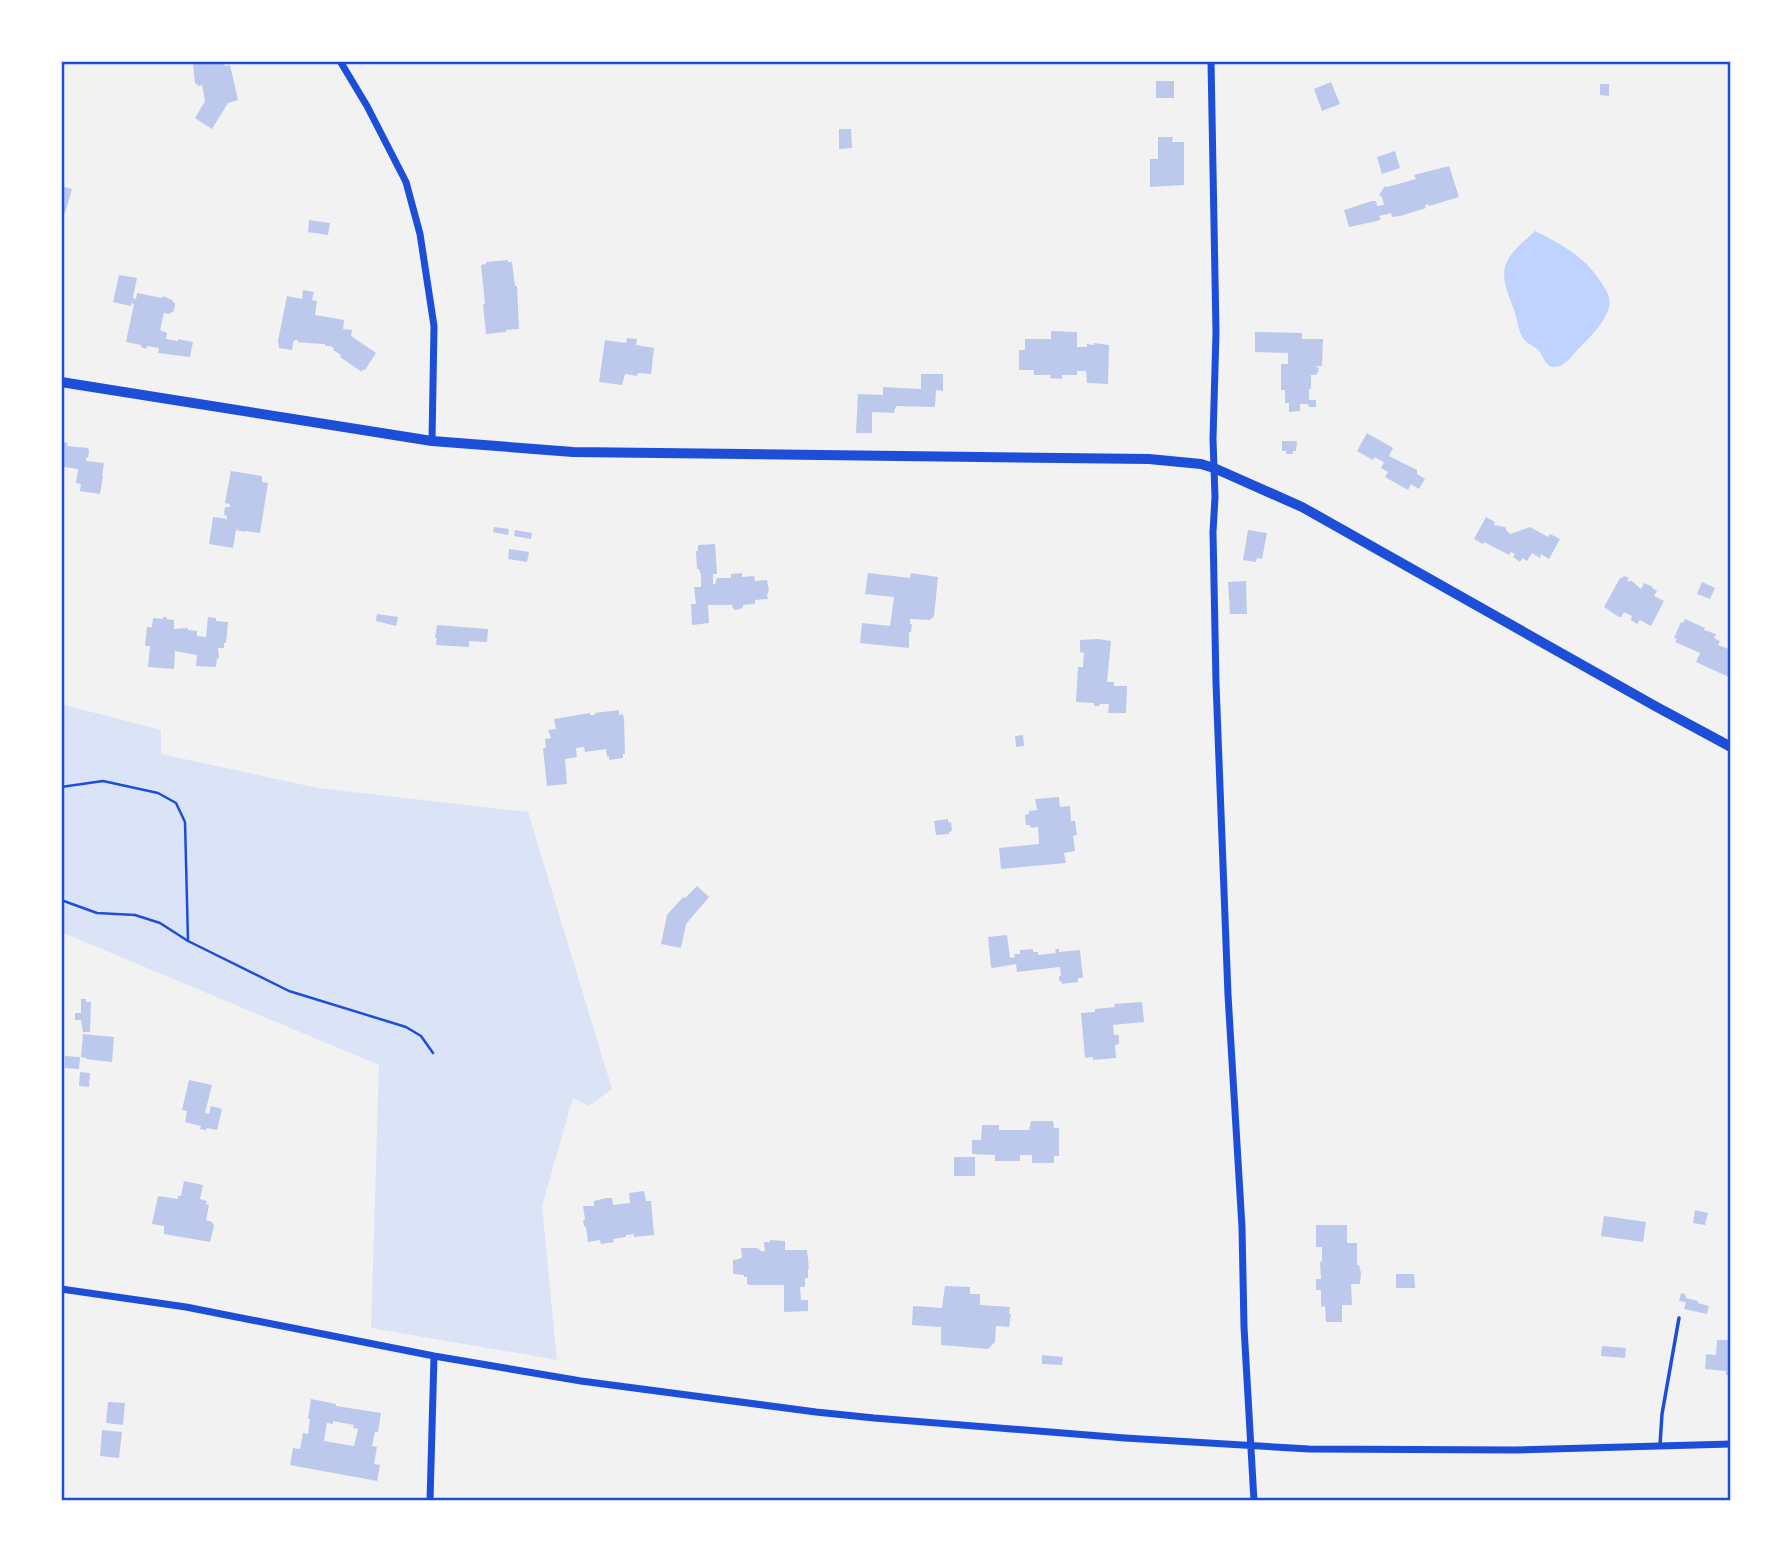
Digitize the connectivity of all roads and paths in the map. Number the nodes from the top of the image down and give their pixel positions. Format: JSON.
{"nodes":[{"id":1,"x":340,"y":61,"type":"edge"},
{"id":2,"x":1211,"y":61,"type":"edge"},
{"id":3,"x":61,"y":382,"type":"edge"},
{"id":4,"x":432,"y":441,"type":"junction"},
{"id":5,"x":1214,"y":468,"type":"junction"},
{"id":6,"x":1731,"y":747,"type":"edge"},
{"id":7,"x":61,"y":787,"type":"edge"},
{"id":8,"x":61,"y":900,"type":"edge"},
{"id":9,"x":188,"y":941,"type":"junction"},
{"id":10,"x":433,"y":1053,"type":"dead end"},
{"id":11,"x":61,"y":1289,"type":"edge"},
{"id":12,"x":1679,"y":1318,"type":"dead end"},
{"id":13,"x":434,"y":1356,"type":"junction"},
{"id":14,"x":1731,"y":1444,"type":"edge"},
{"id":15,"x":1252,"y":1447,"type":"junction"},
{"id":16,"x":1660,"y":1447,"type":"junction"},
{"id":17,"x":430,"y":1501,"type":"edge"},
{"id":18,"x":1254,"y":1501,"type":"edge"}],
"edges":[{"from":1,"to":4,"type":"street"},
{"from":2,"to":5,"type":"street"},
{"from":3,"to":4,"type":"street"},
{"from":4,"to":5,"type":"street"},
{"from":5,"to":6,"type":"street"},
{"from":5,"to":15,"type":"street"},
{"from":7,"to":9,"type":"path"},
{"from":8,"to":9,"type":"path"},
{"from":9,"to":10,"type":"path"},
{"from":11,"to":13,"type":"street"},
{"from":12,"to":16,"type":"lane"},
{"from":13,"to":15,"type":"street"},
{"from":13,"to":17,"type":"street"},
{"from":14,"to":16,"type":"street"},
{"from":15,"to":16,"type":"street"},
{"from":15,"to":18,"type":"street"}]}
